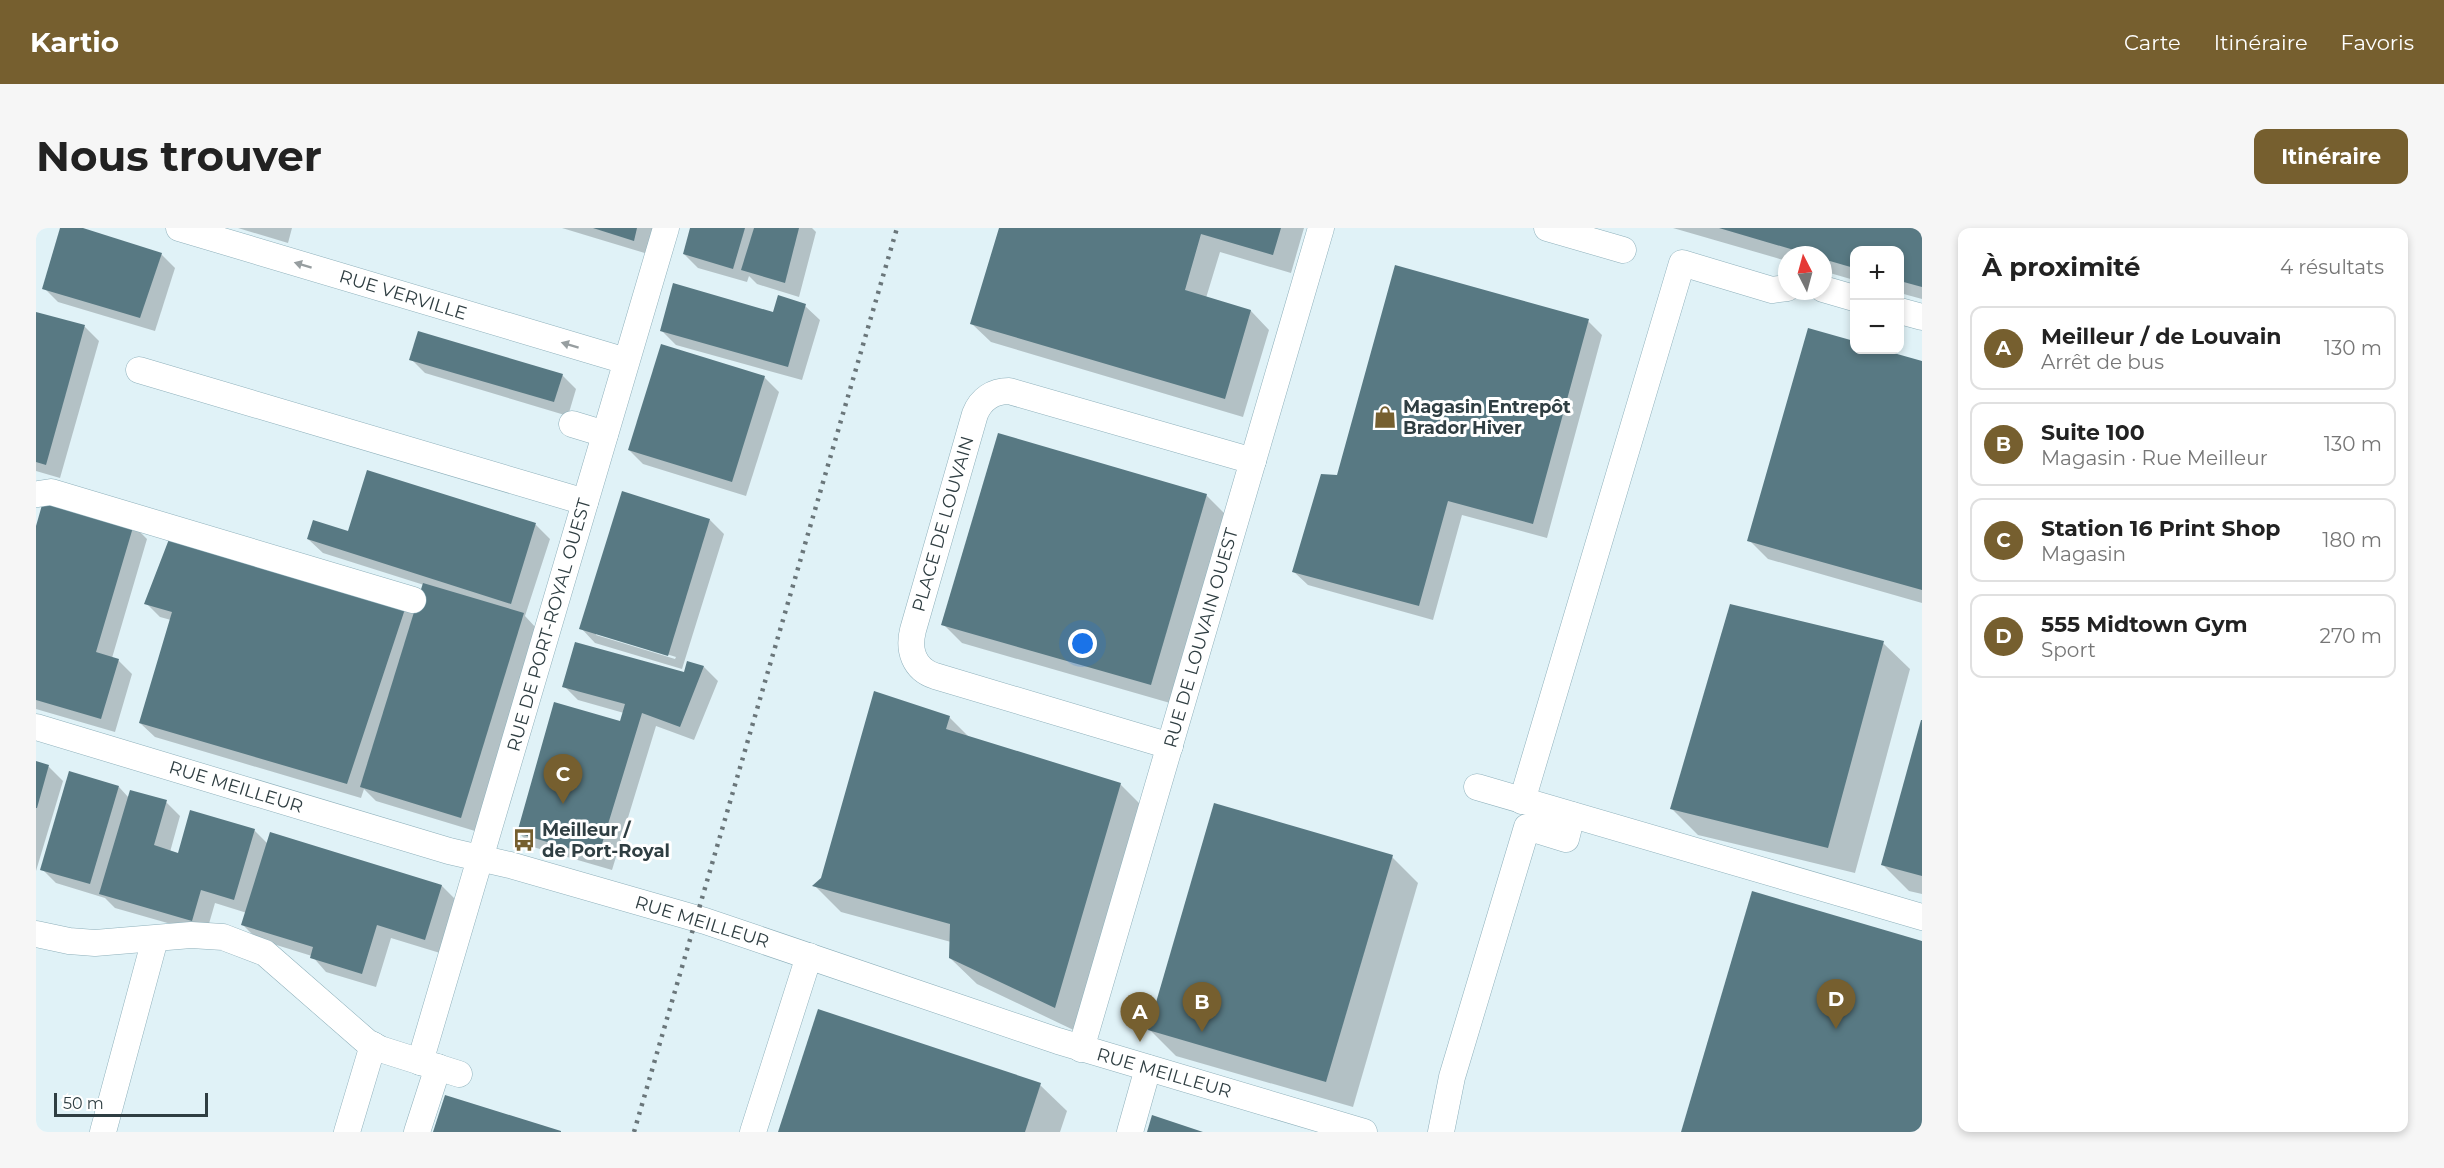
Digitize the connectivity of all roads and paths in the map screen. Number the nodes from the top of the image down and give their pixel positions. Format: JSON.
{"nodes":[{"id":1,"x":179,"y":228,"type":"edge"},
{"id":2,"x":666,"y":228,"type":"edge"},
{"id":3,"x":1321,"y":228,"type":"edge"},
{"id":4,"x":1548,"y":228,"type":"edge"},
{"id":5,"x":1623,"y":250,"type":"dead end"},
{"id":6,"x":1778,"y":289,"type":"edge"},
{"id":7,"x":1832,"y":292,"type":"edge"},
{"id":8,"x":1850,"y":297,"type":"edge"},
{"id":9,"x":1904,"y":312,"type":"edge"},
{"id":10,"x":1922,"y":317,"type":"edge"},
{"id":11,"x":627,"y":361,"type":"junction"},
{"id":12,"x":139,"y":370,"type":"dead end"},
{"id":13,"x":572,"y":424,"type":"dead end"},
{"id":14,"x":605,"y":434,"type":"junction"},
{"id":15,"x":1253,"y":461,"type":"junction"},
{"id":16,"x":37,"y":496,"type":"edge"},
{"id":17,"x":585,"y":502,"type":"junction"},
{"id":18,"x":413,"y":600,"type":"dead end"},
{"id":19,"x":36,"y":727,"type":"edge"},
{"id":20,"x":1170,"y":746,"type":"junction"},
{"id":21,"x":1477,"y":787,"type":"dead end"},
{"id":22,"x":1522,"y":801,"type":"junction"},
{"id":23,"x":1572,"y":815,"type":"junction"},
{"id":24,"x":480,"y":858,"type":"junction"},
{"id":25,"x":1915,"y":911,"type":"edge"},
{"id":26,"x":36,"y":934,"type":"edge"},
{"id":27,"x":155,"y":939,"type":"junction"},
{"id":28,"x":809,"y":956,"type":"junction"},
{"id":29,"x":373,"y":1045,"type":"junction"},
{"id":30,"x":1082,"y":1049,"type":"junction"},
{"id":31,"x":439,"y":1067,"type":"junction"},
{"id":32,"x":1148,"y":1068,"type":"junction"},
{"id":33,"x":103,"y":1132,"type":"edge"},
{"id":34,"x":347,"y":1132,"type":"edge"},
{"id":35,"x":417,"y":1132,"type":"edge"},
{"id":36,"x":753,"y":1132,"type":"edge"},
{"id":37,"x":1130,"y":1132,"type":"edge"},
{"id":38,"x":1364,"y":1132,"type":"edge"},
{"id":39,"x":1441,"y":1132,"type":"edge"}],
"edges":[{"from":11,"to":1,"type":"street","name":"RUE VERVILLE","one_way":true},
{"from":2,"to":11,"type":"street","name":"RUE DE PORT-ROYAL OUEST"},
{"from":3,"to":15,"type":"street","name":"RUE DE LOUVAIN OUEST"},
{"from":4,"to":5,"type":"street"},
{"from":6,"to":22,"type":"street"},
{"from":7,"to":8,"type":"street"},
{"from":9,"to":10,"type":"street"},
{"from":11,"to":14,"type":"street","name":"RUE DE PORT-ROYAL OUEST"},
{"from":12,"to":17,"type":"street"},
{"from":13,"to":14,"type":"street"},
{"from":14,"to":17,"type":"street","name":"RUE DE PORT-ROYAL OUEST"},
{"from":15,"to":20,"type":"street","name":"RUE DE LOUVAIN OUEST"},
{"from":15,"to":20,"type":"street","name":"PLACE DE LOUVAIN"},
{"from":16,"to":18,"type":"street"},
{"from":17,"to":24,"type":"street","name":"RUE DE PORT-ROYAL OUEST"},
{"from":19,"to":24,"type":"street","name":"RUE MEILLEUR"},
{"from":20,"to":30,"type":"street","name":"RUE DE LOUVAIN OUEST"},
{"from":21,"to":22,"type":"street"},
{"from":22,"to":23,"type":"street"},
{"from":23,"to":25,"type":"street"},
{"from":23,"to":39,"type":"street"},
{"from":24,"to":28,"type":"street","name":"RUE MEILLEUR"},
{"from":24,"to":31,"type":"street","name":"RUE DE PORT-ROYAL OUEST"},
{"from":26,"to":27,"type":"street"},
{"from":27,"to":29,"type":"street"},
{"from":27,"to":33,"type":"street"},
{"from":28,"to":30,"type":"street","name":"RUE MEILLEUR"},
{"from":28,"to":36,"type":"street"},
{"from":29,"to":31,"type":"street"},
{"from":29,"to":34,"type":"street"},
{"from":30,"to":32,"type":"street","name":"RUE MEILLEUR"},
{"from":31,"to":35,"type":"street","name":"RUE DE PORT-ROYAL OUEST"},
{"from":32,"to":37,"type":"street"},
{"from":32,"to":38,"type":"street","name":"RUE MEILLEUR"}]}
